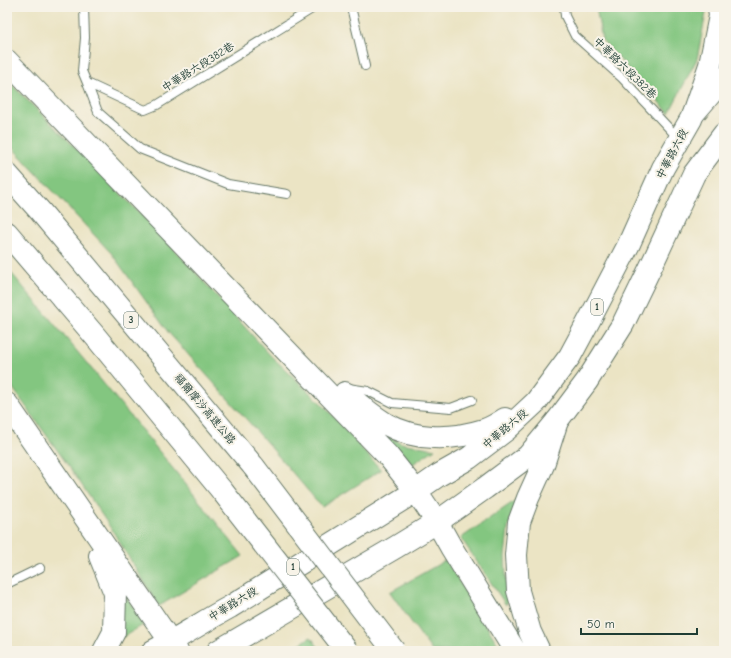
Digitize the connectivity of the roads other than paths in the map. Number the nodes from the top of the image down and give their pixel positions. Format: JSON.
{"nodes":[{"id":1,"x":84,"y":7,"type":"edge"},
{"id":2,"x":315,"y":7,"type":"edge"},
{"id":3,"x":351,"y":7,"type":"edge"},
{"id":4,"x":564,"y":7,"type":"edge"},
{"id":5,"x":720,"y":7,"type":"edge"},
{"id":6,"x":7,"y":61,"type":"edge"},
{"id":7,"x":365,"y":66,"type":"dead end"},
{"id":8,"x":724,"y":78,"type":"edge"},
{"id":9,"x":87,"y":83,"type":"junction"},
{"id":10,"x":693,"y":114,"type":"junction"},
{"id":11,"x":724,"y":134,"type":"edge"},
{"id":12,"x":679,"y":139,"type":"junction"},
{"id":13,"x":7,"y":174,"type":"edge"},
{"id":14,"x":287,"y":194,"type":"dead end"},
{"id":15,"x":7,"y":233,"type":"edge"},
{"id":16,"x":283,"y":346,"type":"junction"},
{"id":17,"x":339,"y":387,"type":"junction"},
{"id":18,"x":472,"y":400,"type":"dead end"},
{"id":19,"x":536,"y":402,"type":"junction"},
{"id":20,"x":7,"y":404,"type":"edge"},
{"id":21,"x":557,"y":421,"type":"junction"},
{"id":22,"x":53,"y":471,"type":"junction"},
{"id":23,"x":416,"y":491,"type":"junction"},
{"id":24,"x":438,"y":522,"type":"junction"},
{"id":25,"x":40,"y":568,"type":"dead end"},
{"id":26,"x":7,"y":584,"type":"edge"},
{"id":27,"x":167,"y":648,"type":"edge"},
{"id":28,"x":104,"y":651,"type":"edge"},
{"id":29,"x":218,"y":651,"type":"edge"},
{"id":30,"x":346,"y":651,"type":"edge"},
{"id":31,"x":394,"y":651,"type":"edge"},
{"id":32,"x":515,"y":651,"type":"edge"},
{"id":33,"x":539,"y":651,"type":"edge"}],
"edges":[{"from":1,"to":9,"type":"lane"},
{"from":2,"to":9,"type":"lane","name":"中華路六段382巷"},
{"from":3,"to":7,"type":"lane"},
{"from":4,"to":12,"type":"lane","name":"中華路六段382巷"},
{"from":5,"to":10,"type":"main road"},
{"from":6,"to":16,"type":"main road"},
{"from":8,"to":10,"type":"main road","name":"中華路六段","number":"1"},
{"from":9,"to":14,"type":"lane"},
{"from":10,"to":12,"type":"main road","name":"中華路六段","number":"1"},
{"from":11,"to":21,"type":"main road"},
{"from":12,"to":19,"type":"main road","name":"中華路六段","number":"1"},
{"from":13,"to":31,"type":"main road","name":"福爾摩沙高速公路","number":"3","bridge":true},
{"from":15,"to":30,"type":"main road","bridge":true},
{"from":16,"to":17,"type":"main road"},
{"from":16,"to":23,"type":"main road"},
{"from":17,"to":18,"type":"lane"},
{"from":17,"to":19,"type":"main road"},
{"from":19,"to":23,"type":"main road","name":"中華路六段","number":"1"},
{"from":20,"to":22,"type":"main road"},
{"from":21,"to":24,"type":"main road"},
{"from":21,"to":33,"type":"main road"},
{"from":22,"to":27,"type":"main road"},
{"from":22,"to":28,"type":"main road"},
{"from":23,"to":24,"type":"main road"},
{"from":23,"to":27,"type":"main road","name":"中華路六段","number":"1"},
{"from":24,"to":29,"type":"main road"},
{"from":24,"to":32,"type":"main road"},
{"from":25,"to":26,"type":"lane"}]}
